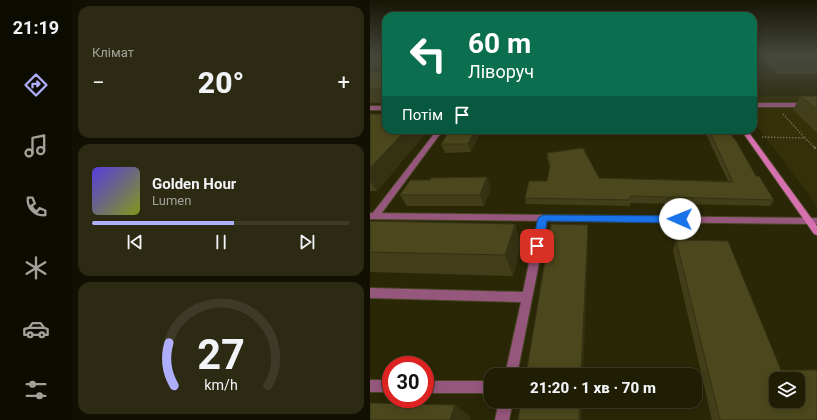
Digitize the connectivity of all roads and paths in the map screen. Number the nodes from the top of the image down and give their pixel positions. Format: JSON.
{"nodes":[{"id":1,"x":757,"y":105,"type":"edge"},
{"id":2,"x":774,"y":105,"type":"junction"},
{"id":3,"x":817,"y":105,"type":"edge"},
{"id":4,"x":370,"y":108,"type":"edge"},
{"id":5,"x":382,"y":108,"type":"edge"},
{"id":6,"x":437,"y":134,"type":"edge"},
{"id":7,"x":747,"y":134,"type":"edge"},
{"id":8,"x":762,"y":137,"type":"dead end"},
{"id":9,"x":805,"y":138,"type":"junction"},
{"id":10,"x":817,"y":150,"type":"edge"},
{"id":11,"x":373,"y":216,"type":"edge"},
{"id":12,"x":543,"y":218,"type":"junction"},
{"id":13,"x":813,"y":221,"type":"edge"},
{"id":14,"x":817,"y":232,"type":"edge"},
{"id":15,"x":370,"y":293,"type":"edge"},
{"id":16,"x":527,"y":296,"type":"junction"},
{"id":17,"x":512,"y":368,"type":"edge"},
{"id":18,"x":370,"y":386,"type":"edge"},
{"id":19,"x":382,"y":386,"type":"edge"},
{"id":20,"x":434,"y":386,"type":"edge"},
{"id":21,"x":484,"y":387,"type":"edge"},
{"id":22,"x":505,"y":408,"type":"edge"},
{"id":23,"x":502,"y":420,"type":"edge"}],
"edges":[{"from":1,"to":2,"type":"street"},
{"from":2,"to":3,"type":"street"},
{"from":2,"to":9,"type":"path"},
{"from":4,"to":5,"type":"street"},
{"from":6,"to":11,"type":"street"},
{"from":7,"to":13,"type":"street"},
{"from":8,"to":9,"type":"path"},
{"from":9,"to":10,"type":"path"},
{"from":11,"to":12,"type":"street"},
{"from":12,"to":13,"type":"street"},
{"from":12,"to":16,"type":"street"},
{"from":13,"to":14,"type":"street"},
{"from":15,"to":16,"type":"street"},
{"from":16,"to":17,"type":"street"},
{"from":18,"to":19,"type":"street"},
{"from":20,"to":21,"type":"street"},
{"from":22,"to":23,"type":"street"}]}
